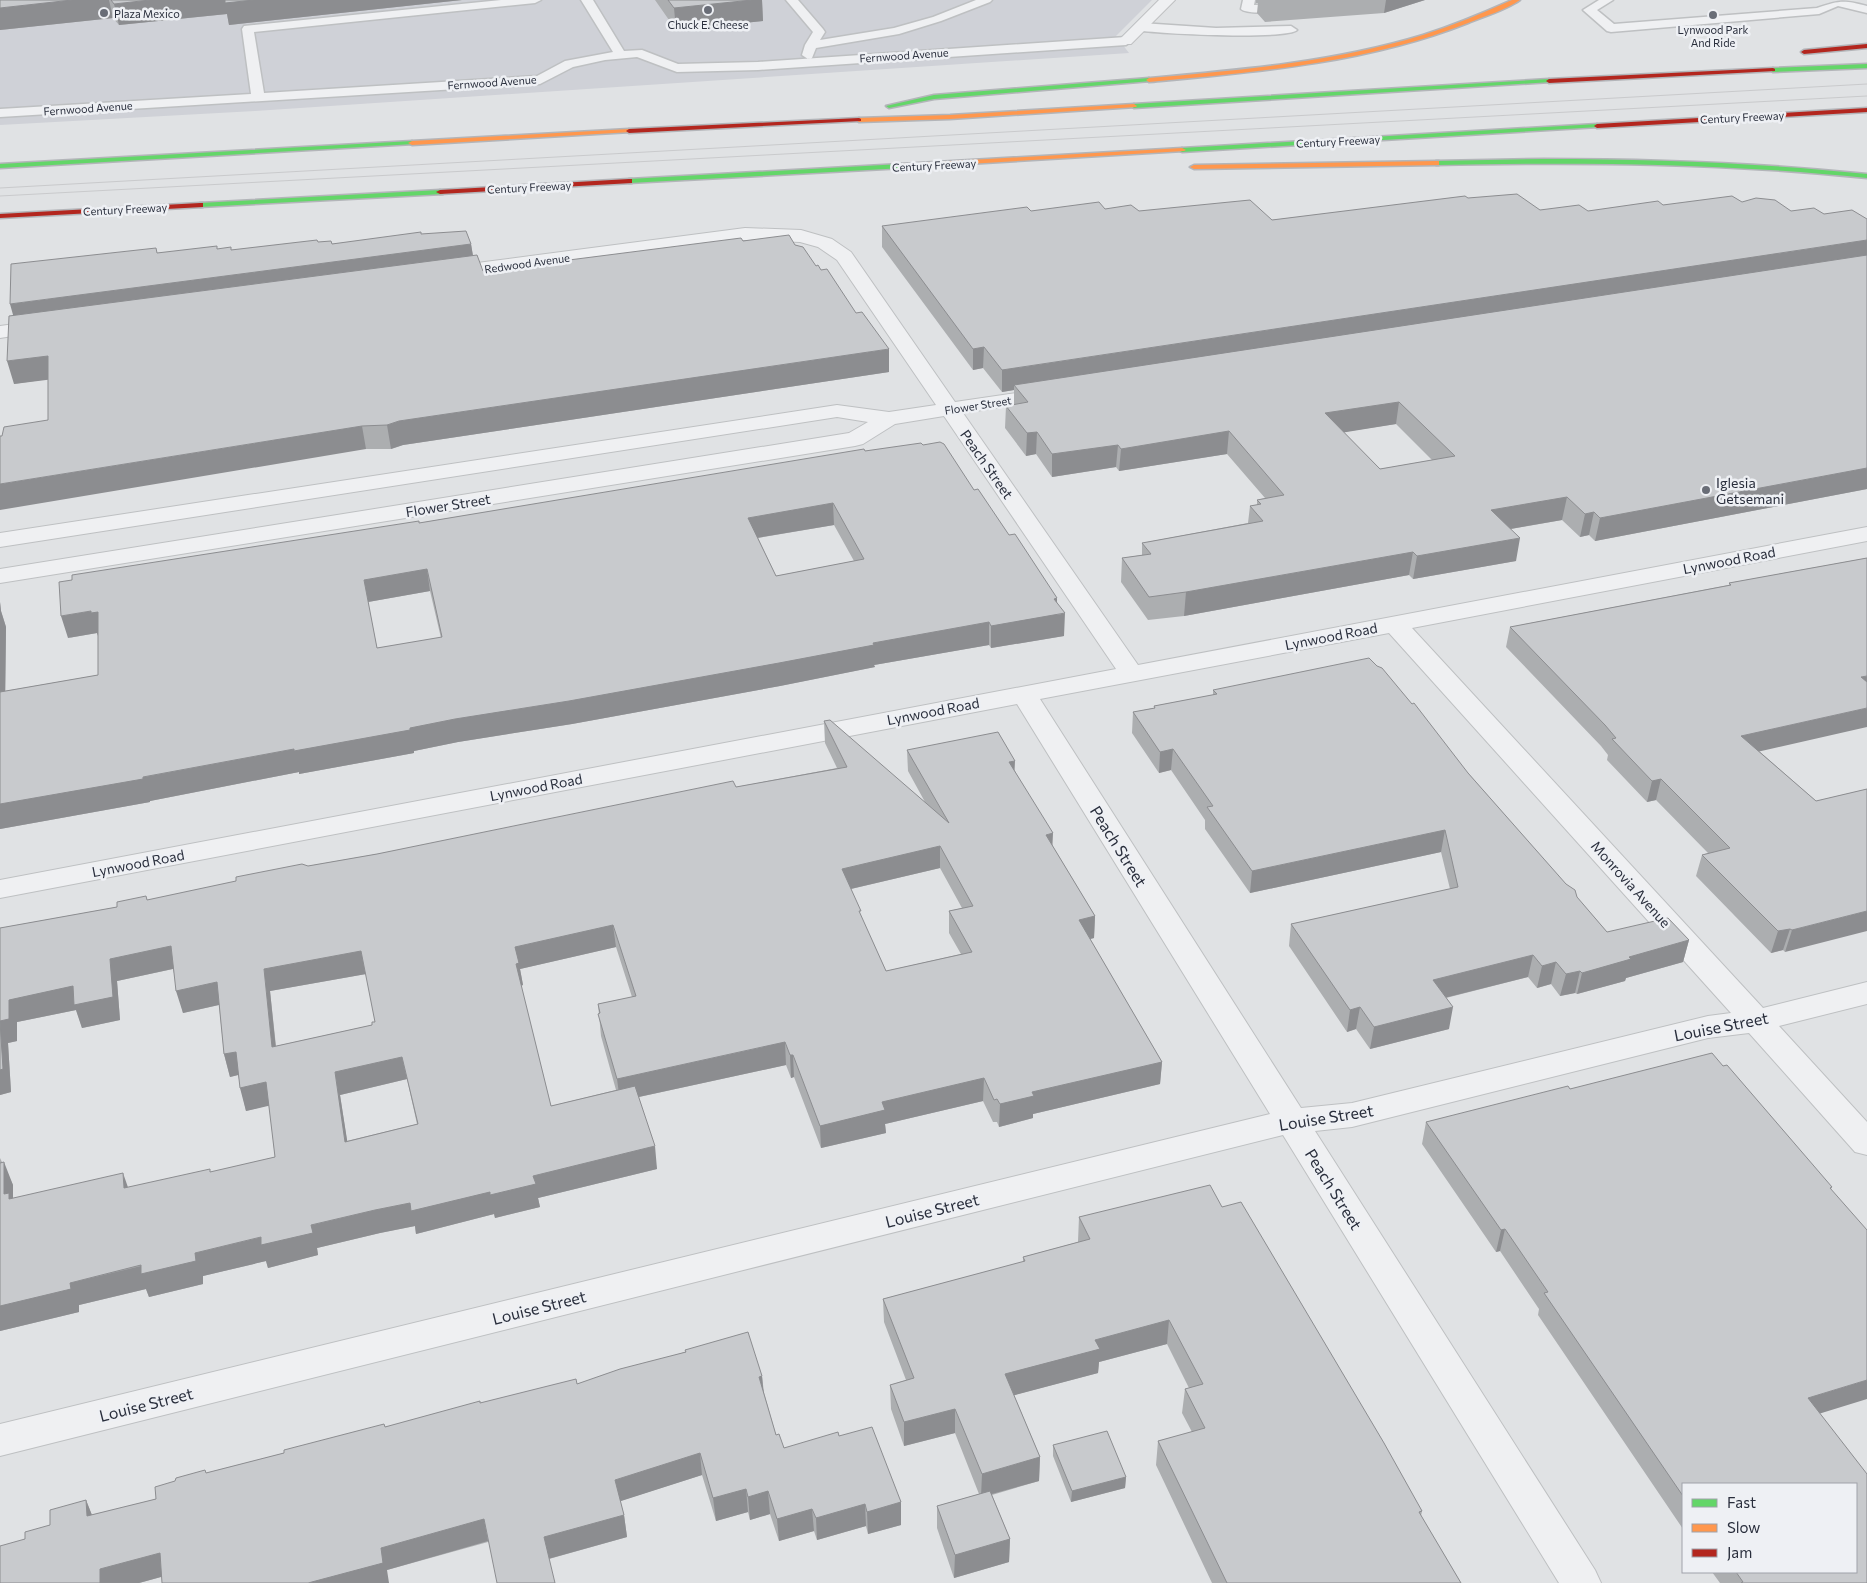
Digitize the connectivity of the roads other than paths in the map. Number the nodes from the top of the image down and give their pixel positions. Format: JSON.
{"nodes":[{"id":1,"x":536,"y":0,"type":"edge"},
{"id":2,"x":587,"y":0,"type":"edge"},
{"id":3,"x":792,"y":0,"type":"edge"},
{"id":4,"x":986,"y":0,"type":"edge"},
{"id":5,"x":1168,"y":0,"type":"edge"},
{"id":6,"x":1249,"y":0,"type":"edge"},
{"id":7,"x":1517,"y":0,"type":"edge"},
{"id":8,"x":1607,"y":0,"type":"edge"},
{"id":9,"x":1839,"y":1,"type":"edge"},
{"id":10,"x":1766,"y":4,"type":"dead end"},
{"id":11,"x":1300,"y":6,"type":"dead end"},
{"id":12,"x":1867,"y":10,"type":"edge"},
{"id":13,"x":1746,"y":17,"type":"junction"},
{"id":14,"x":1141,"y":27,"type":"junction"},
{"id":15,"x":1291,"y":30,"type":"dead end"},
{"id":16,"x":1126,"y":41,"type":"joint"},
{"id":17,"x":811,"y":45,"type":"junction"},
{"id":18,"x":1867,"y":46,"type":"edge"},
{"id":19,"x":1792,"y":53,"type":"dead end"},
{"id":20,"x":622,"y":55,"type":"junction"},
{"id":21,"x":806,"y":62,"type":"junction"},
{"id":22,"x":1675,"y":63,"type":"dead end"},
{"id":23,"x":1867,"y":66,"type":"edge"},
{"id":24,"x":1594,"y":78,"type":"junction"},
{"id":25,"x":258,"y":98,"type":"junction"},
{"id":26,"x":1867,"y":110,"type":"edge"},
{"id":27,"x":0,"y":113,"type":"edge"},
{"id":28,"x":800,"y":122,"type":"junction"},
{"id":29,"x":997,"y":162,"type":"junction"},
{"id":30,"x":0,"y":166,"type":"edge"},
{"id":31,"x":1103,"y":166,"type":"dead end"},
{"id":32,"x":1182,"y":168,"type":"dead end"},
{"id":33,"x":1867,"y":176,"type":"edge"},
{"id":34,"x":0,"y":216,"type":"edge"},
{"id":35,"x":817,"y":239,"type":"joint"},
{"id":36,"x":432,"y":275,"type":"edge"},
{"id":37,"x":59,"y":324,"type":"edge"},
{"id":38,"x":0,"y":332,"type":"edge"},
{"id":39,"x":1070,"y":390,"type":"edge"},
{"id":40,"x":949,"y":409,"type":"junction"},
{"id":41,"x":889,"y":418,"type":"junction"},
{"id":42,"x":298,"y":495,"type":"junction"},
{"id":43,"x":304,"y":528,"type":"junction"},
{"id":44,"x":1867,"y":534,"type":"edge"},
{"id":45,"x":0,"y":540,"type":"edge"},
{"id":46,"x":0,"y":576,"type":"edge"},
{"id":47,"x":1395,"y":624,"type":"junction"},
{"id":48,"x":1132,"y":674,"type":"junction"},
{"id":49,"x":1024,"y":694,"type":"junction"},
{"id":50,"x":0,"y":889,"type":"edge"},
{"id":51,"x":1867,"y":993,"type":"edge"},
{"id":52,"x":1756,"y":1020,"type":"junction"},
{"id":53,"x":1291,"y":1121,"type":"junction"},
{"id":54,"x":1867,"y":1143,"type":"edge"},
{"id":55,"x":0,"y":1440,"type":"edge"},
{"id":56,"x":1580,"y":1583,"type":"edge"}],
"edges":[{"from":1,"to":25,"type":"lane"},
{"from":2,"to":20,"type":"lane"},
{"from":3,"to":17,"type":"lane"},
{"from":4,"to":17,"type":"lane"},
{"from":5,"to":14,"type":"street"},
{"from":6,"to":11,"type":"lane"},
{"from":7,"to":28,"type":"highway"},
{"from":8,"to":13,"type":"lane"},
{"from":9,"to":12,"type":"lane"},
{"from":9,"to":13,"type":"lane"},
{"from":10,"to":13,"type":"lane"},
{"from":14,"to":15,"type":"lane"},
{"from":14,"to":16,"type":"street"},
{"from":16,"to":21,"type":"lane","name":"Fernwood Avenue"},
{"from":17,"to":21,"type":"lane"},
{"from":18,"to":19,"type":"highway"},
{"from":20,"to":21,"type":"lane","name":"Fernwood Avenue"},
{"from":20,"to":25,"type":"lane","name":"Fernwood Avenue"},
{"from":22,"to":24,"type":"highway"},
{"from":23,"to":24,"type":"highway"},
{"from":24,"to":28,"type":"highway"},
{"from":25,"to":27,"type":"lane","name":"Fernwood Avenue"},
{"from":26,"to":29,"type":"highway","name":"Century Freeway"},
{"from":28,"to":30,"type":"highway"},
{"from":29,"to":31,"type":"highway"},
{"from":29,"to":34,"type":"highway","name":"Century Freeway"},
{"from":32,"to":33,"type":"highway"},
{"from":35,"to":36,"type":"street","name":"Redwood Avenue"},
{"from":35,"to":40,"type":"street","name":"Peach Street"},
{"from":37,"to":38,"type":"street"},
{"from":39,"to":40,"type":"street","name":"Flower Street"},
{"from":40,"to":41,"type":"street","name":"Flower Street"},
{"from":40,"to":48,"type":"street","name":"Peach Street"},
{"from":41,"to":42,"type":"street","name":"Flower Street"},
{"from":41,"to":43,"type":"street","name":"Flower Street"},
{"from":42,"to":43,"type":"street"},
{"from":42,"to":45,"type":"street","name":"Flower Street"},
{"from":43,"to":46,"type":"street","name":"Flower Street"},
{"from":44,"to":47,"type":"street","name":"Lynwood Road"},
{"from":47,"to":48,"type":"street","name":"Lynwood Road"},
{"from":47,"to":52,"type":"street","name":"Monrovia Avenue"},
{"from":48,"to":49,"type":"street","name":"Lynwood Road"},
{"from":49,"to":50,"type":"street","name":"Lynwood Road"},
{"from":49,"to":53,"type":"street","name":"Peach Street"},
{"from":51,"to":52,"type":"street","name":"Louise Street"},
{"from":52,"to":53,"type":"street","name":"Louise Street"},
{"from":52,"to":54,"type":"street","name":"Monrovia Avenue"},
{"from":53,"to":55,"type":"street","name":"Louise Street"},
{"from":53,"to":56,"type":"street","name":"Peach Street"}]}
